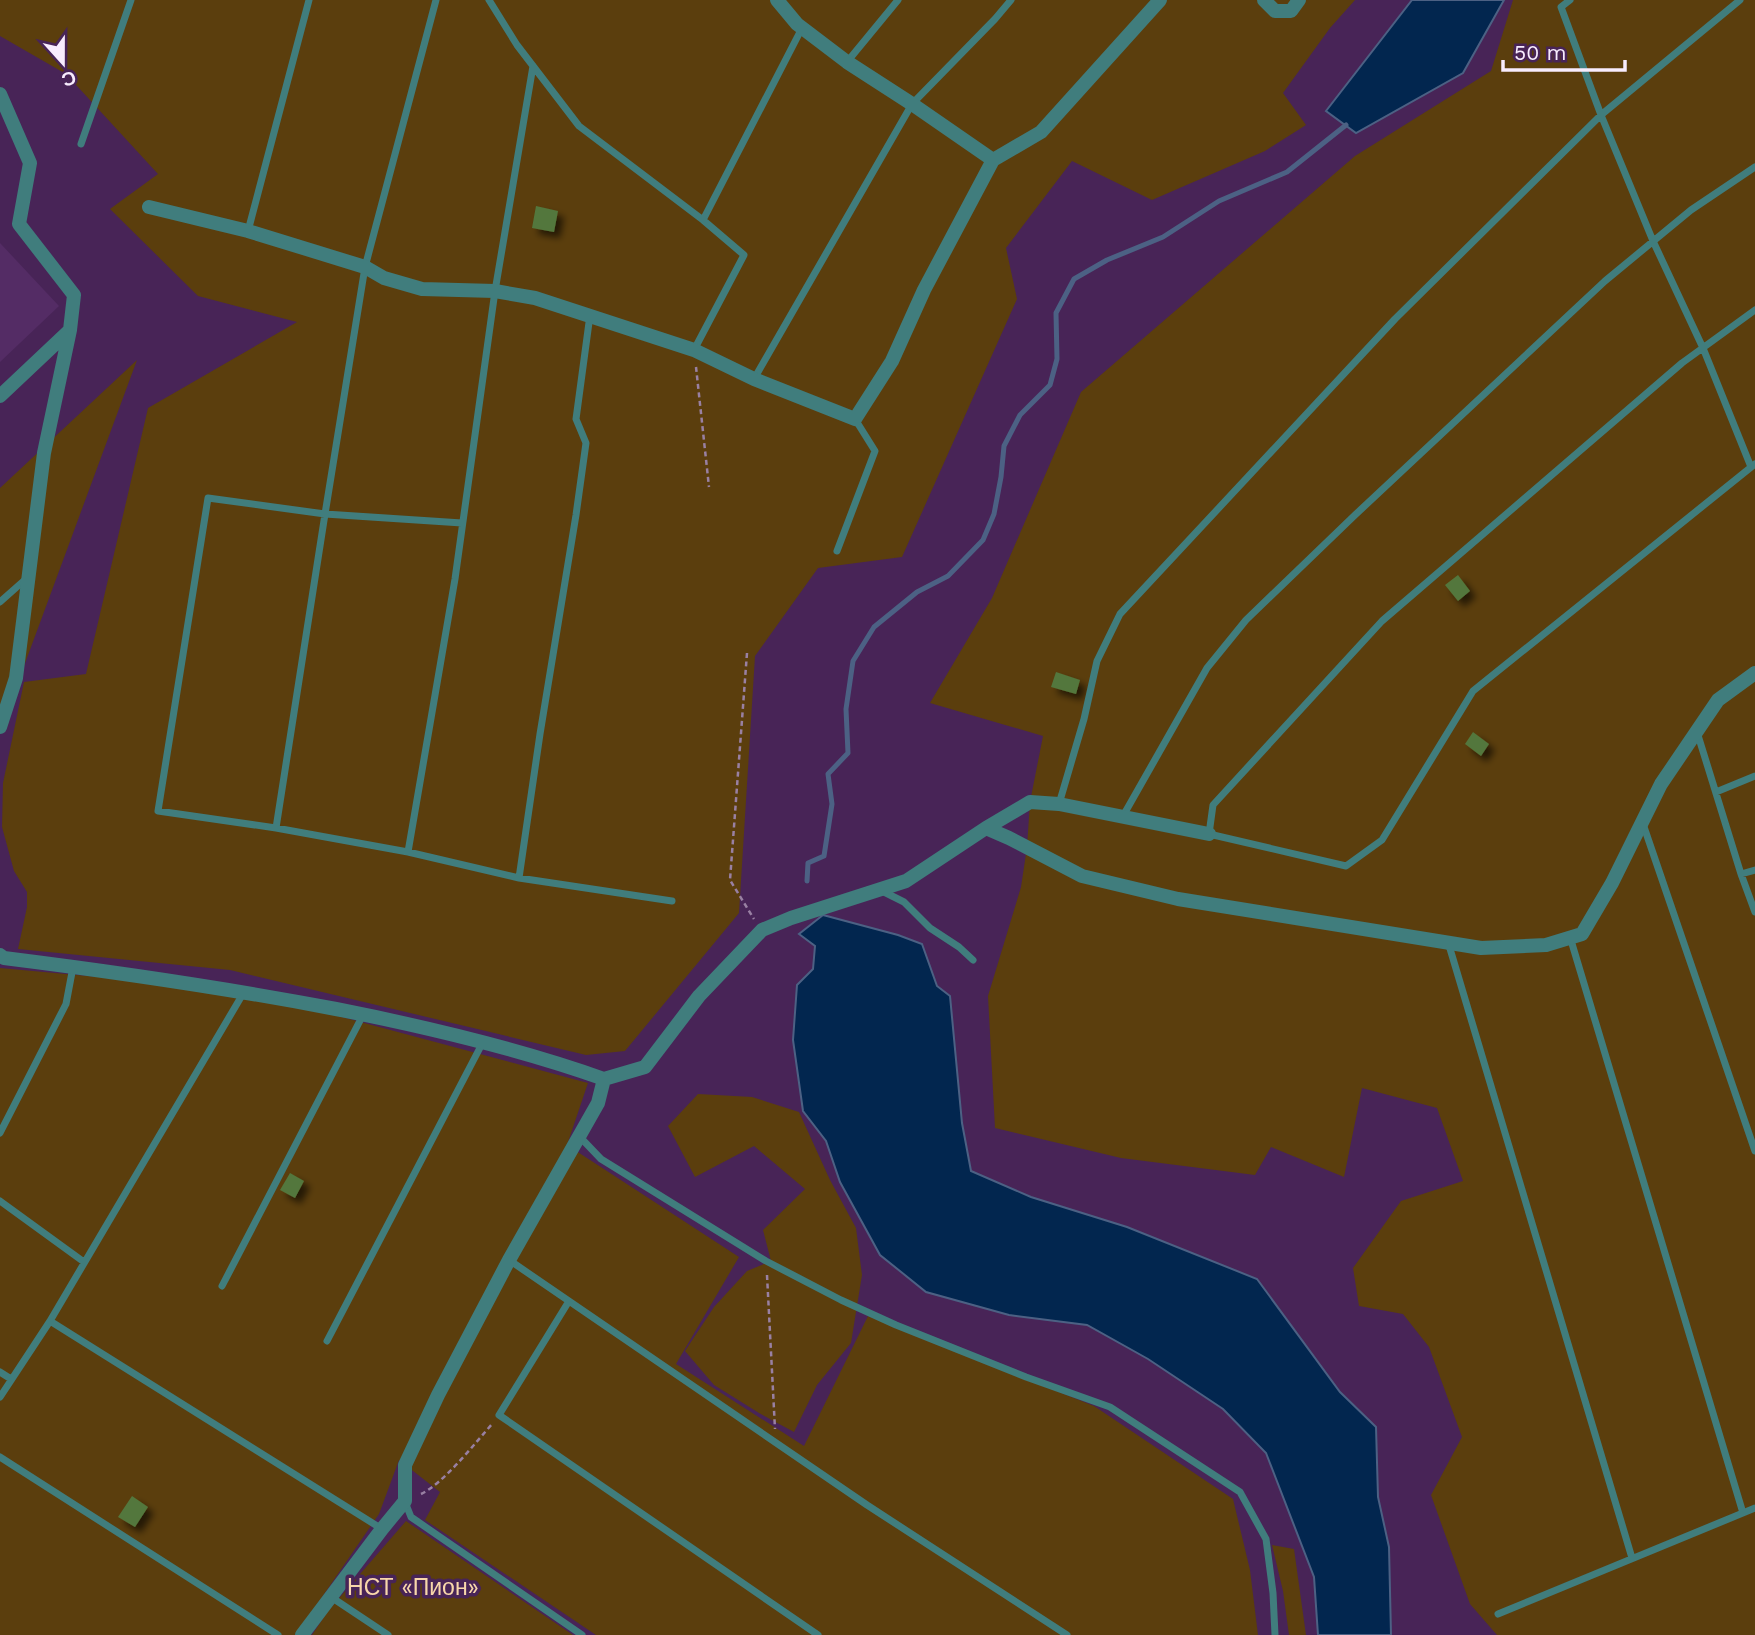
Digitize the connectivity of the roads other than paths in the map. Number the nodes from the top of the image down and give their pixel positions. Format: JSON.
{"nodes":[{"id":1,"x":131,"y":0,"type":"edge"},
{"id":2,"x":309,"y":0,"type":"edge"},
{"id":3,"x":436,"y":0,"type":"edge"},
{"id":4,"x":489,"y":0,"type":"edge"},
{"id":5,"x":777,"y":0,"type":"edge"},
{"id":6,"x":898,"y":0,"type":"edge"},
{"id":7,"x":1011,"y":0,"type":"edge"},
{"id":8,"x":1160,"y":0,"type":"edge"},
{"id":9,"x":1264,"y":0,"type":"edge"},
{"id":10,"x":1299,"y":0,"type":"edge"},
{"id":11,"x":1570,"y":0,"type":"edge"},
{"id":12,"x":1740,"y":0,"type":"edge"},
{"id":13,"x":802,"y":28,"type":"junction"},
{"id":14,"x":847,"y":62,"type":"junction"},
{"id":15,"x":533,"y":66,"type":"junction"},
{"id":16,"x":0,"y":94,"type":"edge"},
{"id":17,"x":912,"y":104,"type":"junction"},
{"id":18,"x":1601,"y":115,"type":"junction"},
{"id":19,"x":81,"y":144,"type":"dead end"},
{"id":20,"x":993,"y":160,"type":"junction"},
{"id":21,"x":1755,"y":167,"type":"edge"},
{"id":22,"x":149,"y":207,"type":"dead end"},
{"id":23,"x":703,"y":220,"type":"junction"},
{"id":24,"x":248,"y":230,"type":"junction"},
{"id":25,"x":1653,"y":241,"type":"junction"},
{"id":26,"x":366,"y":267,"type":"junction"},
{"id":27,"x":495,"y":291,"type":"junction"},
{"id":28,"x":1755,"y":310,"type":"edge"},
{"id":29,"x":590,"y":316,"type":"junction"},
{"id":30,"x":70,"y":330,"type":"junction"},
{"id":31,"x":1703,"y":348,"type":"junction"},
{"id":32,"x":694,"y":350,"type":"junction"},
{"id":33,"x":754,"y":379,"type":"junction"},
{"id":34,"x":0,"y":396,"type":"edge"},
{"id":35,"x":855,"y":419,"type":"junction"},
{"id":36,"x":1753,"y":465,"type":"edge"},
{"id":37,"x":325,"y":514,"type":"junction"},
{"id":38,"x":462,"y":523,"type":"junction"},
{"id":39,"x":836,"y":551,"type":"dead end"},
{"id":40,"x":30,"y":575,"type":"junction"},
{"id":41,"x":0,"y":602,"type":"edge"},
{"id":42,"x":1755,"y":673,"type":"edge"},
{"id":43,"x":0,"y":727,"type":"edge"},
{"id":44,"x":1696,"y":732,"type":"junction"},
{"id":45,"x":1755,"y":776,"type":"edge"},
{"id":46,"x":1716,"y":792,"type":"junction"},
{"id":47,"x":1059,"y":804,"type":"junction"},
{"id":48,"x":1123,"y":816,"type":"junction"},
{"id":49,"x":1642,"y":821,"type":"junction"},
{"id":50,"x":276,"y":828,"type":"junction"},
{"id":51,"x":986,"y":828,"type":"junction"},
{"id":52,"x":1209,"y":834,"type":"junction"},
{"id":53,"x":408,"y":852,"type":"junction"},
{"id":54,"x":1755,"y":870,"type":"edge"},
{"id":55,"x":1741,"y":874,"type":"junction"},
{"id":56,"x":519,"y":877,"type":"junction"},
{"id":57,"x":879,"y":890,"type":"junction"},
{"id":58,"x":672,"y":901,"type":"dead end"},
{"id":59,"x":1755,"y":912,"type":"edge"},
{"id":60,"x":1570,"y":937,"type":"junction"},
{"id":61,"x":1448,"y":943,"type":"junction"},
{"id":62,"x":0,"y":955,"type":"edge"},
{"id":63,"x":973,"y":960,"type":"dead end"},
{"id":64,"x":73,"y":967,"type":"junction"},
{"id":65,"x":244,"y":991,"type":"junction"},
{"id":66,"x":364,"y":1014,"type":"junction"},
{"id":67,"x":483,"y":1042,"type":"junction"},
{"id":68,"x":604,"y":1079,"type":"junction"},
{"id":69,"x":0,"y":1133,"type":"edge"},
{"id":70,"x":579,"y":1136,"type":"junction"},
{"id":71,"x":1755,"y":1151,"type":"edge"},
{"id":72,"x":0,"y":1201,"type":"edge"},
{"id":73,"x":509,"y":1260,"type":"junction"},
{"id":74,"x":84,"y":1262,"type":"junction"},
{"id":75,"x":222,"y":1286,"type":"dead end"},
{"id":76,"x":569,"y":1301,"type":"junction"},
{"id":77,"x":50,"y":1321,"type":"junction"},
{"id":78,"x":327,"y":1341,"type":"dead end"},
{"id":79,"x":0,"y":1372,"type":"edge"},
{"id":80,"x":11,"y":1379,"type":"junction"},
{"id":81,"x":0,"y":1397,"type":"edge"},
{"id":82,"x":0,"y":1457,"type":"edge"},
{"id":83,"x":405,"y":1502,"type":"junction"},
{"id":84,"x":1755,"y":1508,"type":"edge"},
{"id":85,"x":1743,"y":1513,"type":"junction"},
{"id":86,"x":382,"y":1529,"type":"junction"},
{"id":87,"x":1632,"y":1558,"type":"junction"},
{"id":88,"x":330,"y":1597,"type":"junction"},
{"id":89,"x":1498,"y":1614,"type":"dead end"},
{"id":90,"x":278,"y":1635,"type":"edge"},
{"id":91,"x":302,"y":1635,"type":"edge"},
{"id":92,"x":388,"y":1635,"type":"edge"},
{"id":93,"x":582,"y":1635,"type":"edge"},
{"id":94,"x":818,"y":1635,"type":"edge"},
{"id":95,"x":1067,"y":1635,"type":"edge"},
{"id":96,"x":1275,"y":1635,"type":"edge"}],
"edges":[{"from":1,"to":19,"type":"lane"},
{"from":2,"to":24,"type":"lane"},
{"from":3,"to":26,"type":"lane"},
{"from":4,"to":15,"type":"lane"},
{"from":5,"to":13,"type":"street"},
{"from":6,"to":14,"type":"lane"},
{"from":7,"to":17,"type":"lane"},
{"from":8,"to":20,"type":"street"},
{"from":9,"to":10,"type":"street"},
{"from":11,"to":18,"type":"lane"},
{"from":12,"to":18,"type":"lane"},
{"from":13,"to":14,"type":"street"},
{"from":13,"to":23,"type":"lane"},
{"from":14,"to":17,"type":"street"},
{"from":15,"to":23,"type":"lane"},
{"from":15,"to":27,"type":"lane"},
{"from":16,"to":30,"type":"street"},
{"from":17,"to":20,"type":"street"},
{"from":17,"to":33,"type":"lane"},
{"from":18,"to":25,"type":"lane"},
{"from":18,"to":47,"type":"lane"},
{"from":20,"to":35,"type":"street"},
{"from":21,"to":25,"type":"lane"},
{"from":22,"to":24,"type":"street"},
{"from":23,"to":32,"type":"lane"},
{"from":24,"to":26,"type":"street"},
{"from":25,"to":31,"type":"lane"},
{"from":25,"to":48,"type":"lane"},
{"from":26,"to":27,"type":"street"},
{"from":26,"to":37,"type":"lane"},
{"from":27,"to":29,"type":"street"},
{"from":27,"to":38,"type":"lane"},
{"from":28,"to":31,"type":"lane"},
{"from":29,"to":32,"type":"street"},
{"from":29,"to":56,"type":"lane"},
{"from":30,"to":34,"type":"street"},
{"from":30,"to":40,"type":"street"},
{"from":31,"to":36,"type":"lane"},
{"from":31,"to":52,"type":"lane"},
{"from":32,"to":33,"type":"street"},
{"from":33,"to":35,"type":"street"},
{"from":35,"to":39,"type":"lane"},
{"from":36,"to":52,"type":"lane"},
{"from":37,"to":38,"type":"lane"},
{"from":37,"to":50,"type":"lane"},
{"from":37,"to":50,"type":"lane"},
{"from":38,"to":53,"type":"lane"},
{"from":40,"to":41,"type":"lane"},
{"from":40,"to":43,"type":"street"},
{"from":42,"to":44,"type":"street"},
{"from":44,"to":46,"type":"lane"},
{"from":44,"to":49,"type":"street"},
{"from":45,"to":46,"type":"lane"},
{"from":46,"to":55,"type":"lane"},
{"from":47,"to":48,"type":"street"},
{"from":47,"to":51,"type":"street"},
{"from":48,"to":52,"type":"street"},
{"from":49,"to":60,"type":"street"},
{"from":49,"to":71,"type":"lane"},
{"from":50,"to":53,"type":"lane"},
{"from":51,"to":57,"type":"street"},
{"from":51,"to":61,"type":"street"},
{"from":53,"to":56,"type":"lane"},
{"from":54,"to":55,"type":"lane"},
{"from":55,"to":59,"type":"lane"},
{"from":56,"to":58,"type":"lane"},
{"from":57,"to":63,"type":"lane"},
{"from":57,"to":68,"type":"street"},
{"from":60,"to":61,"type":"street"},
{"from":60,"to":85,"type":"lane"},
{"from":61,"to":87,"type":"lane"},
{"from":62,"to":64,"type":"street"},
{"from":64,"to":65,"type":"street"},
{"from":64,"to":69,"type":"lane"},
{"from":65,"to":66,"type":"street"},
{"from":65,"to":74,"type":"lane"},
{"from":66,"to":67,"type":"street"},
{"from":66,"to":75,"type":"lane"},
{"from":67,"to":68,"type":"street"},
{"from":67,"to":78,"type":"lane"},
{"from":68,"to":70,"type":"street"},
{"from":70,"to":73,"type":"street"},
{"from":70,"to":96,"type":"lane"},
{"from":72,"to":74,"type":"lane"},
{"from":73,"to":76,"type":"lane"},
{"from":73,"to":83,"type":"street"},
{"from":74,"to":77,"type":"lane"},
{"from":76,"to":94,"type":"lane"},
{"from":76,"to":95,"type":"lane"},
{"from":77,"to":80,"type":"lane"},
{"from":77,"to":86,"type":"lane"},
{"from":79,"to":80,"type":"lane"},
{"from":80,"to":81,"type":"lane"},
{"from":82,"to":90,"type":"lane"},
{"from":83,"to":86,"type":"street"},
{"from":83,"to":93,"type":"lane"},
{"from":84,"to":85,"type":"lane"},
{"from":85,"to":87,"type":"lane"},
{"from":86,"to":88,"type":"street"},
{"from":87,"to":89,"type":"lane"},
{"from":88,"to":91,"type":"street"},
{"from":88,"to":92,"type":"lane"}]}
